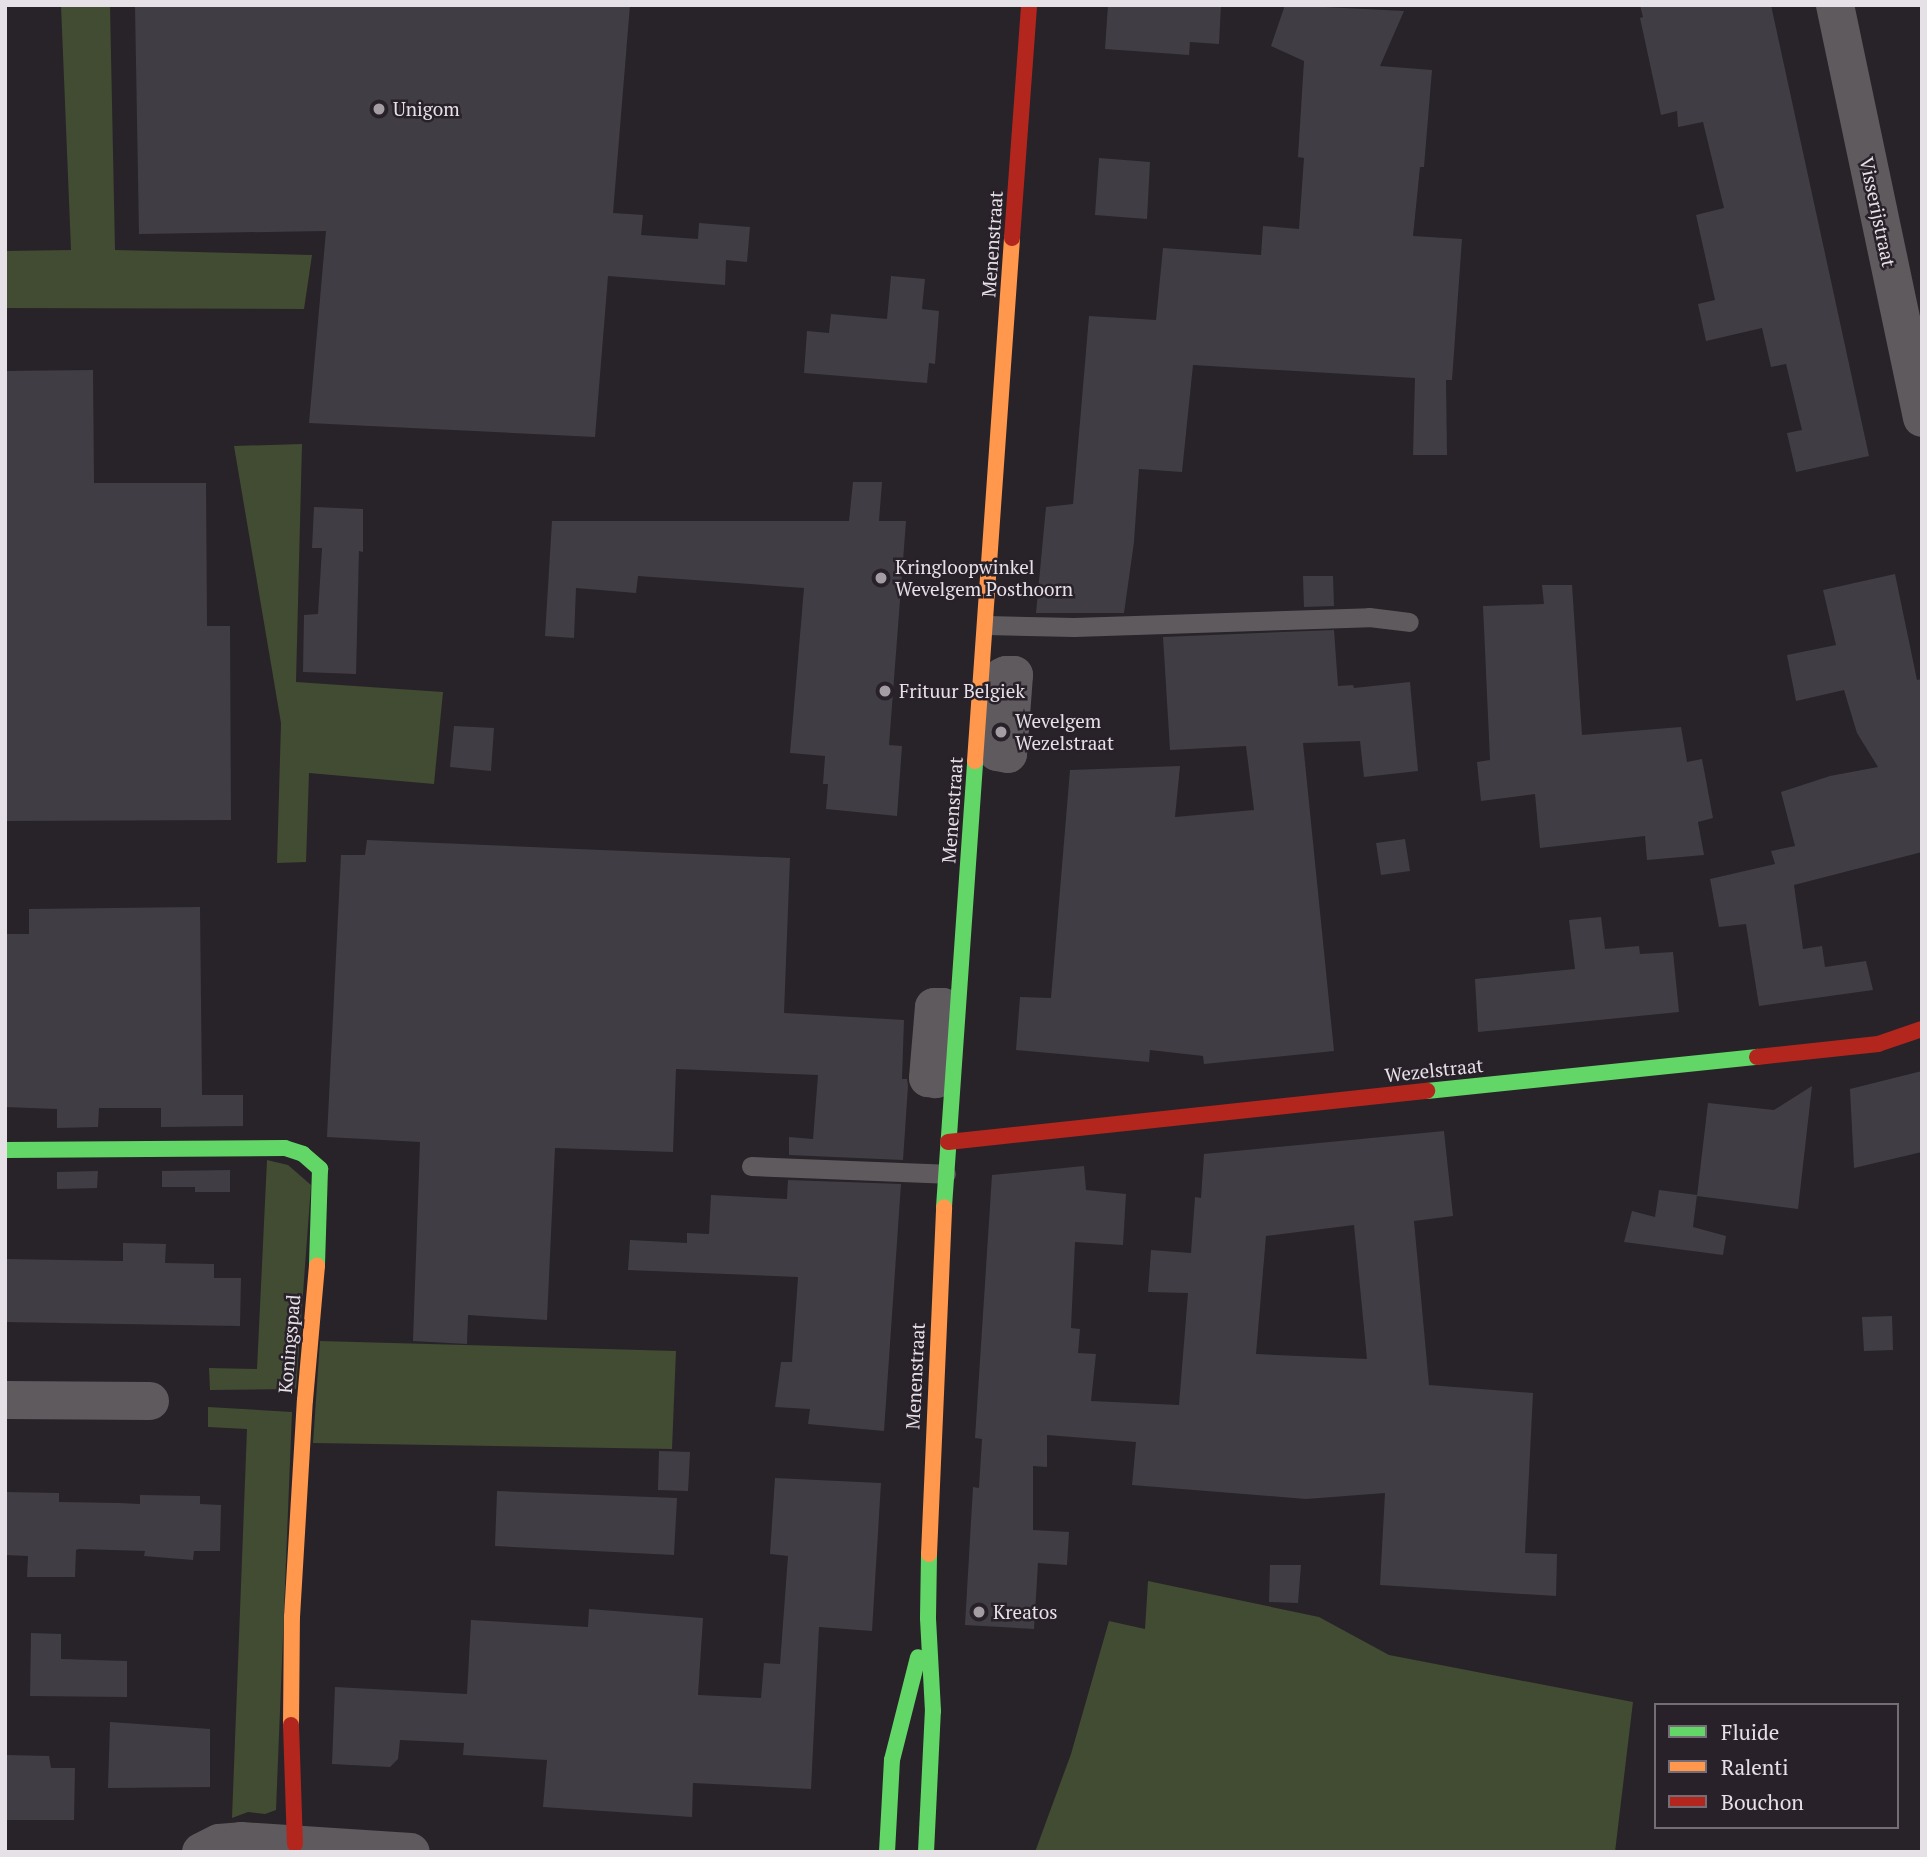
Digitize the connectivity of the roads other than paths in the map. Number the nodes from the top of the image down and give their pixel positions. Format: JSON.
{"nodes":[{"id":1,"x":1029,"y":5,"type":"edge"},
{"id":2,"x":1835,"y":5,"type":"edge"},
{"id":3,"x":1922,"y":418,"type":"edge"},
{"id":4,"x":1409,"y":622,"type":"dead end"},
{"id":5,"x":986,"y":625,"type":"junction"},
{"id":6,"x":1922,"y":1029,"type":"edge"},
{"id":7,"x":948,"y":1142,"type":"junction"},
{"id":8,"x":5,"y":1150,"type":"edge"},
{"id":9,"x":751,"y":1166,"type":"dead end"},
{"id":10,"x":946,"y":1174,"type":"junction"},
{"id":11,"x":5,"y":1400,"type":"edge"},
{"id":12,"x":150,"y":1401,"type":"dead end"},
{"id":13,"x":928,"y":1618,"type":"junction"},
{"id":14,"x":295,"y":1844,"type":"junction"},
{"id":15,"x":201,"y":1852,"type":"edge"},
{"id":16,"x":411,"y":1852,"type":"edge"},
{"id":17,"x":887,"y":1852,"type":"edge"},
{"id":18,"x":926,"y":1852,"type":"edge"}],
"edges":[{"from":1,"to":5,"type":"main road","name":"Menenstraat"},
{"from":2,"to":3,"type":"street","name":"Visserijstraat"},
{"from":4,"to":5,"type":"lane"},
{"from":5,"to":7,"type":"main road","name":"Menenstraat"},
{"from":6,"to":7,"type":"main road","name":"Wezelstraat"},
{"from":7,"to":10,"type":"main road","name":"Menenstraat"},
{"from":8,"to":14,"type":"main road","name":"Koningspad"},
{"from":9,"to":10,"type":"lane"},
{"from":10,"to":13,"type":"main road","name":"Menenstraat"},
{"from":11,"to":12,"type":"street"},
{"from":13,"to":17,"type":"main road","name":"Menenstraat"},
{"from":13,"to":18,"type":"main road","name":"Menenstraat"},
{"from":14,"to":15,"type":"street"},
{"from":14,"to":16,"type":"street"}]}
